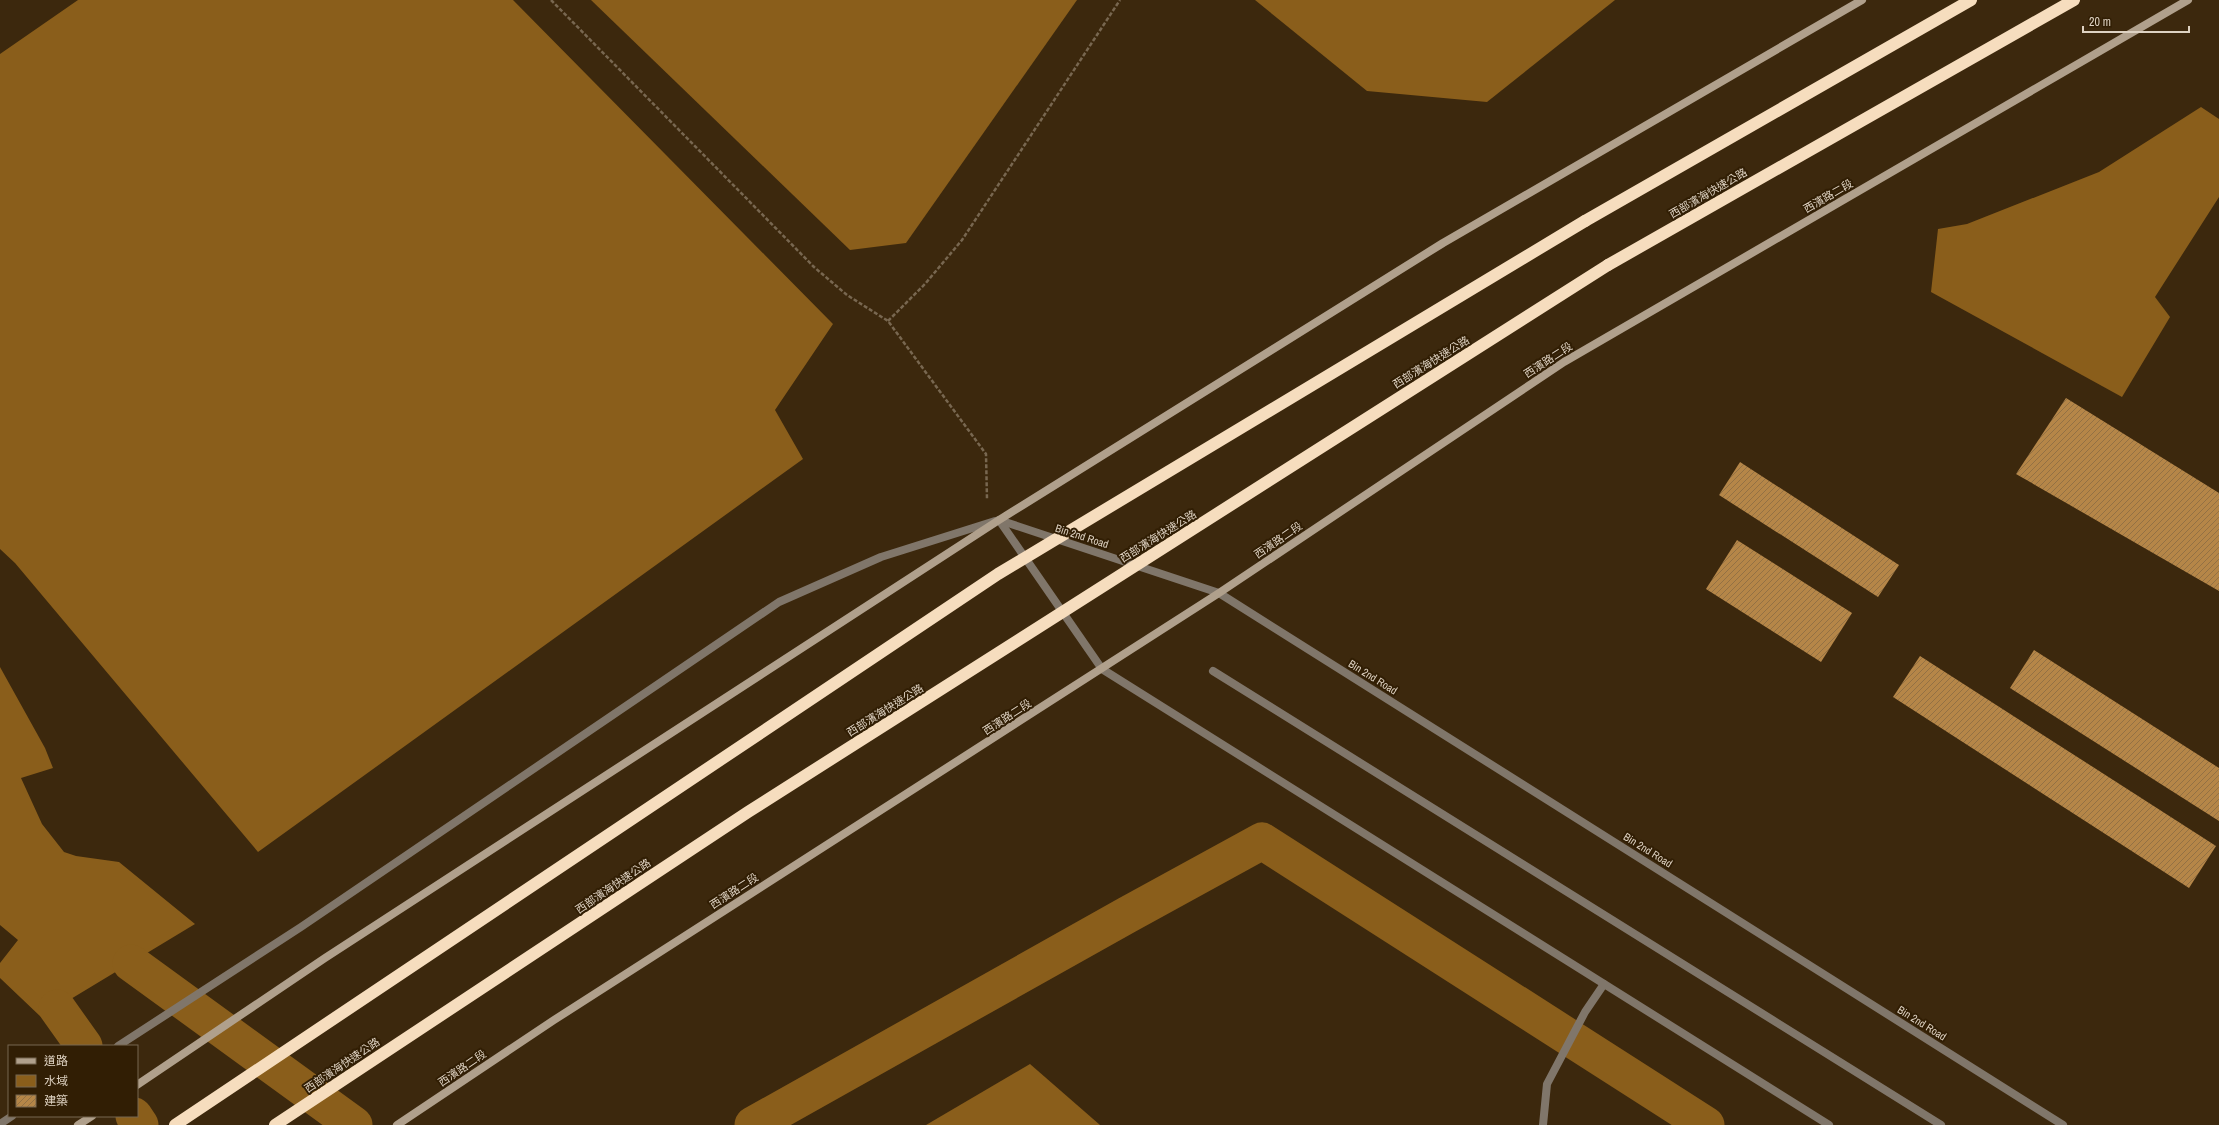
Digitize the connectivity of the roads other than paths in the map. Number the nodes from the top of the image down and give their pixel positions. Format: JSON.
{"nodes":[{"id":1,"x":1862,"y":0,"type":"edge"},
{"id":2,"x":1971,"y":0,"type":"edge"},
{"id":3,"x":2074,"y":0,"type":"edge"},
{"id":4,"x":2188,"y":0,"type":"edge"},
{"id":5,"x":999,"y":520,"type":"junction"},
{"id":6,"x":1219,"y":593,"type":"junction"},
{"id":7,"x":1102,"y":669,"type":"junction"},
{"id":8,"x":1213,"y":671,"type":"dead end"},
{"id":9,"x":1604,"y":984,"type":"junction"},
{"id":10,"x":120,"y":1045,"type":"edge"},
{"id":11,"x":138,"y":1084,"type":"edge"},
{"id":12,"x":10,"y":1117,"type":"edge"},
{"id":13,"x":90,"y":1117,"type":"edge"},
{"id":14,"x":0,"y":1124,"type":"edge"},
{"id":15,"x":78,"y":1125,"type":"edge"},
{"id":16,"x":175,"y":1125,"type":"edge"},
{"id":17,"x":275,"y":1125,"type":"edge"},
{"id":18,"x":397,"y":1125,"type":"edge"},
{"id":19,"x":1543,"y":1125,"type":"edge"},
{"id":20,"x":1829,"y":1125,"type":"edge"},
{"id":21,"x":1941,"y":1125,"type":"edge"},
{"id":22,"x":2063,"y":1125,"type":"edge"}],
"edges":[{"from":1,"to":5,"type":"street"},
{"from":2,"to":16,"type":"highway","bridge":true},
{"from":3,"to":17,"type":"highway","name":"西部濱海快速公路","bridge":true},
{"from":4,"to":6,"type":"street","name":"西濱路二段"},
{"from":5,"to":6,"type":"street","name":"Bin 2nd Road"},
{"from":5,"to":7,"type":"street"},
{"from":5,"to":10,"type":"street"},
{"from":5,"to":11,"type":"street"},
{"from":6,"to":7,"type":"street","name":"西濱路二段"},
{"from":6,"to":22,"type":"street","name":"Bin 2nd Road"},
{"from":7,"to":9,"type":"street"},
{"from":7,"to":18,"type":"street","name":"西濱路二段"},
{"from":8,"to":21,"type":"street"},
{"from":9,"to":19,"type":"street"},
{"from":9,"to":20,"type":"street"},
{"from":12,"to":14,"type":"street"},
{"from":13,"to":15,"type":"street"}]}
